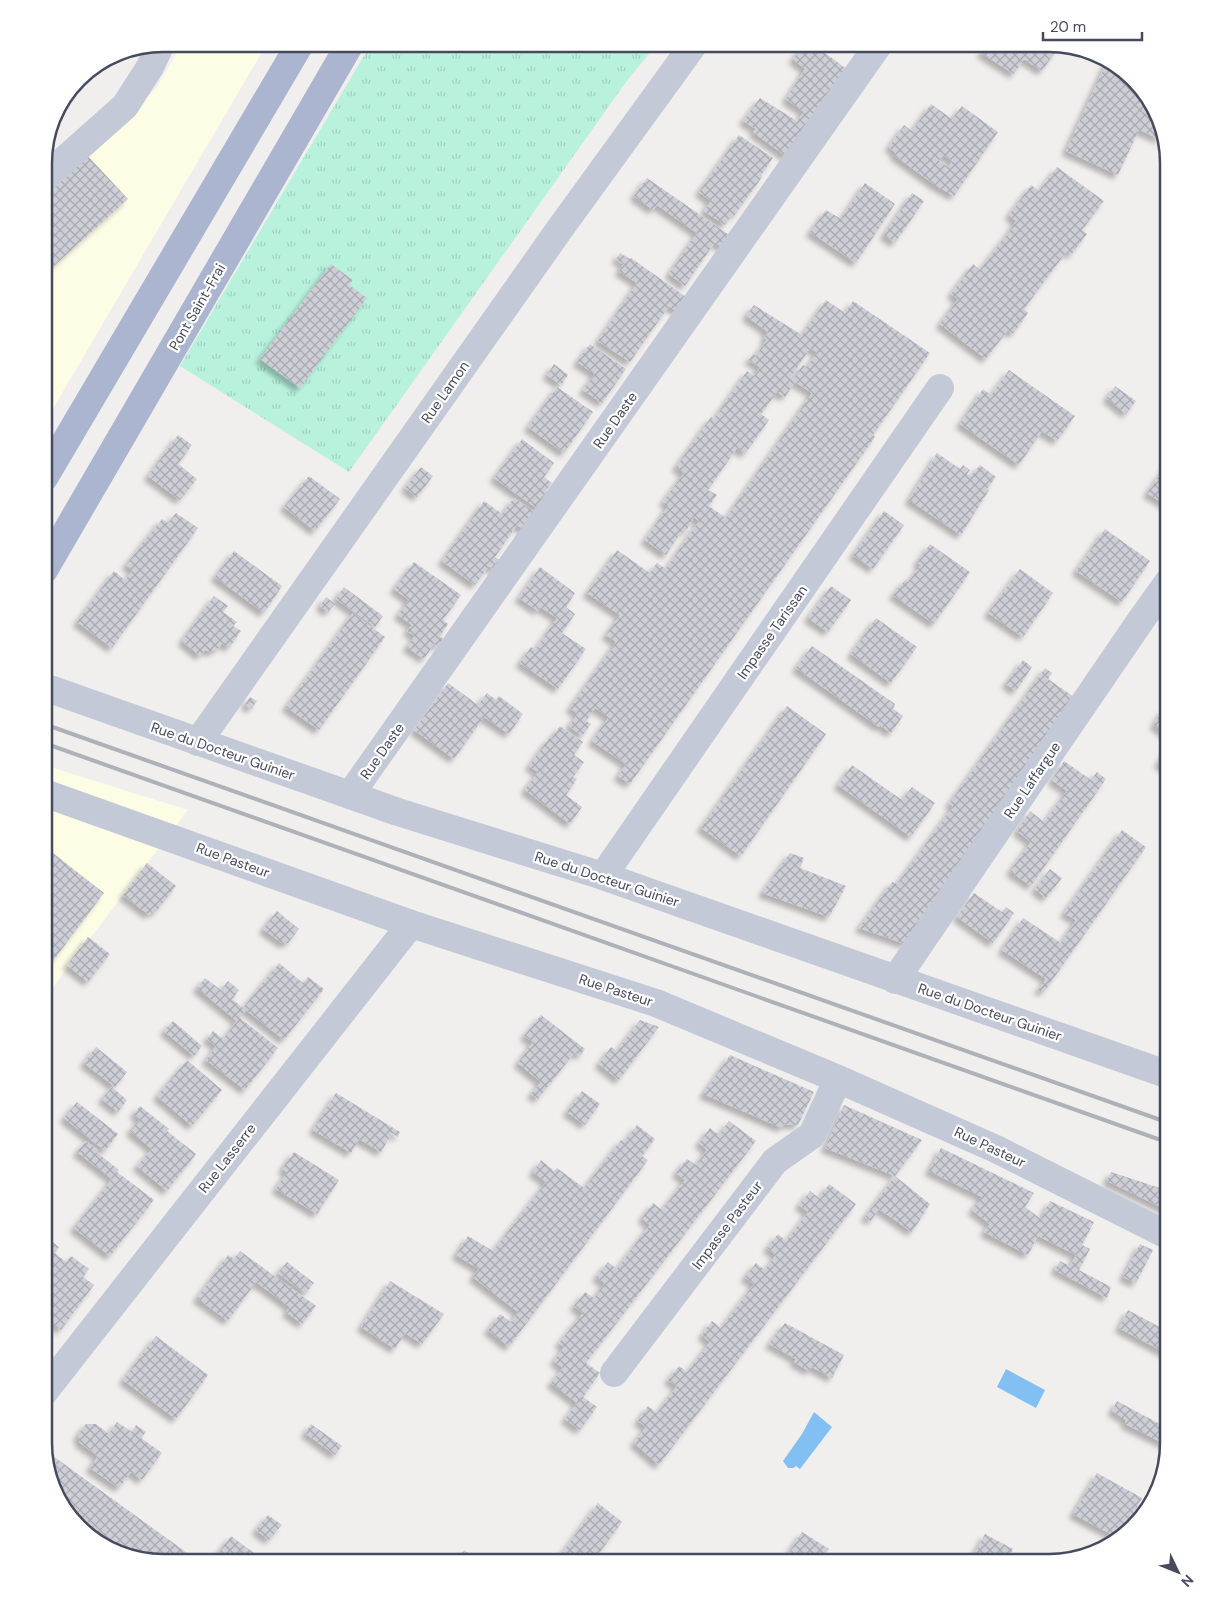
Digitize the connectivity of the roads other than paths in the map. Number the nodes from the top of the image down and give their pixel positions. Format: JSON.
{"nodes":[{"id":1,"x":157,"y":53,"type":"edge"},
{"id":2,"x":295,"y":53,"type":"edge"},
{"id":3,"x":345,"y":53,"type":"edge"},
{"id":4,"x":688,"y":53,"type":"edge"},
{"id":5,"x":873,"y":53,"type":"edge"},
{"id":6,"x":53,"y":170,"type":"edge"},
{"id":7,"x":940,"y":388,"type":"dead end"},
{"id":8,"x":53,"y":463,"type":"edge"},
{"id":9,"x":53,"y":555,"type":"edge"},
{"id":10,"x":1160,"y":594,"type":"edge"},
{"id":11,"x":53,"y":690,"type":"edge"},
{"id":12,"x":198,"y":742,"type":"junction"},
{"id":13,"x":350,"y":795,"type":"junction"},
{"id":14,"x":53,"y":796,"type":"edge"},
{"id":15,"x":603,"y":876,"type":"junction"},
{"id":16,"x":411,"y":924,"type":"junction"},
{"id":17,"x":895,"y":980,"type":"junction"},
{"id":18,"x":1160,"y":1072,"type":"edge"},
{"id":19,"x":838,"y":1079,"type":"junction"},
{"id":20,"x":1160,"y":1231,"type":"edge"},
{"id":21,"x":614,"y":1373,"type":"dead end"},
{"id":22,"x":52,"y":1382,"type":"edge"}],
"edges":[{"from":1,"to":6,"type":"street"},
{"from":2,"to":8,"type":"main road"},
{"from":3,"to":9,"type":"main road","name":"Pont Saint-Frai"},
{"from":4,"to":12,"type":"street","name":"Rue Lamon"},
{"from":5,"to":13,"type":"street","name":"Rue Daste"},
{"from":7,"to":15,"type":"street","name":"Impasse Tarissan"},
{"from":10,"to":17,"type":"street","name":"Rue Laffargue"},
{"from":11,"to":12,"type":"street","name":"Rue du Docteur Guinier"},
{"from":12,"to":13,"type":"street","name":"Rue du Docteur Guinier"},
{"from":13,"to":15,"type":"street","name":"Rue du Docteur Guinier"},
{"from":14,"to":16,"type":"street","name":"Rue Pasteur"},
{"from":15,"to":17,"type":"street","name":"Rue du Docteur Guinier"},
{"from":16,"to":19,"type":"street","name":"Rue Pasteur"},
{"from":16,"to":22,"type":"street","name":"Rue Lasserre"},
{"from":17,"to":18,"type":"street","name":"Rue du Docteur Guinier"},
{"from":19,"to":20,"type":"street","name":"Rue Pasteur"},
{"from":19,"to":21,"type":"street","name":"Impasse Pasteur"}]}
